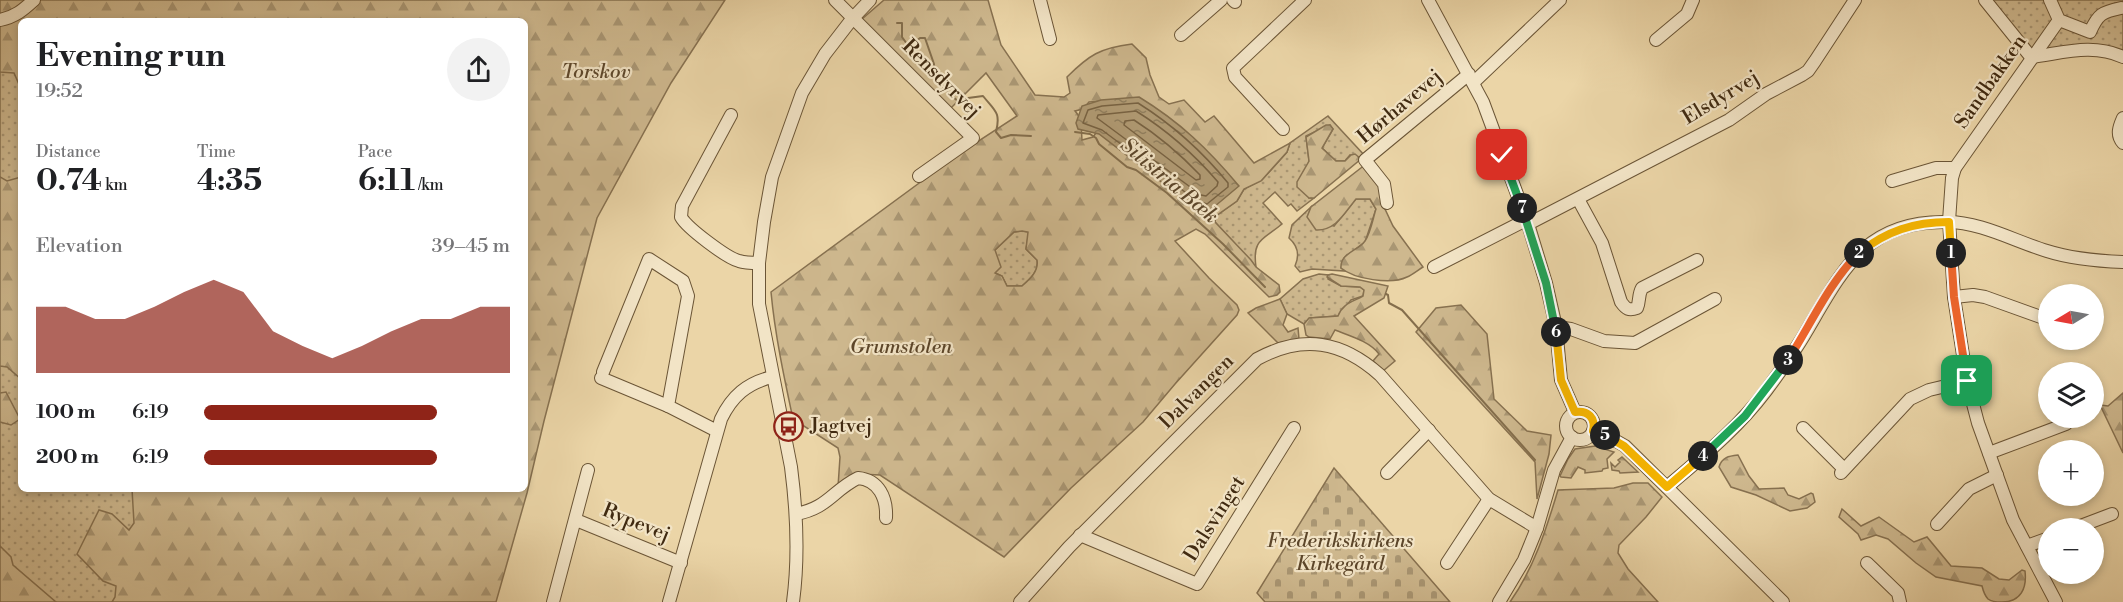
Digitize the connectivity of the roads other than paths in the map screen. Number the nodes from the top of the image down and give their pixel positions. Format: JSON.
{"nodes":[{"id":1,"x":34,"y":0,"type":"edge"},
{"id":2,"x":835,"y":0,"type":"edge"},
{"id":3,"x":870,"y":0,"type":"edge"},
{"id":4,"x":1040,"y":0,"type":"edge"},
{"id":5,"x":1221,"y":0,"type":"edge"},
{"id":6,"x":1305,"y":0,"type":"edge"},
{"id":7,"x":1428,"y":0,"type":"edge"},
{"id":8,"x":1560,"y":0,"type":"edge"},
{"id":9,"x":1693,"y":0,"type":"edge"},
{"id":10,"x":1856,"y":0,"type":"edge"},
{"id":11,"x":1985,"y":0,"type":"edge"},
{"id":12,"x":2050,"y":0,"type":"edge"},
{"id":13,"x":2121,"y":8,"type":"dead end"},
{"id":14,"x":852,"y":19,"type":"junction"},
{"id":15,"x":0,"y":20,"type":"edge"},
{"id":16,"x":2059,"y":20,"type":"junction"},
{"id":17,"x":1181,"y":35,"type":"dead end"},
{"id":18,"x":1050,"y":39,"type":"dead end"},
{"id":19,"x":1656,"y":40,"type":"dead end"},
{"id":20,"x":2031,"y":57,"type":"junction"},
{"id":21,"x":2123,"y":57,"type":"edge"},
{"id":22,"x":1472,"y":78,"type":"junction"},
{"id":23,"x":731,"y":115,"type":"dead end"},
{"id":24,"x":2123,"y":118,"type":"edge"},
{"id":25,"x":1283,"y":129,"type":"dead end"},
{"id":26,"x":2123,"y":143,"type":"edge"},
{"id":27,"x":1955,"y":168,"type":"junction"},
{"id":28,"x":919,"y":176,"type":"dead end"},
{"id":29,"x":1892,"y":181,"type":"dead end"},
{"id":30,"x":1578,"y":199,"type":"junction"},
{"id":31,"x":1387,"y":203,"type":"dead end"},
{"id":32,"x":1527,"y":222,"type":"junction"},
{"id":33,"x":1949,"y":222,"type":"junction"},
{"id":34,"x":1697,"y":260,"type":"dead end"},
{"id":35,"x":2123,"y":262,"type":"edge"},
{"id":36,"x":759,"y":263,"type":"junction"},
{"id":37,"x":1434,"y":267,"type":"dead end"},
{"id":38,"x":1954,"y":297,"type":"junction"},
{"id":39,"x":1715,"y":299,"type":"dead end"},
{"id":40,"x":2038,"y":316,"type":"edge"},
{"id":41,"x":1556,"y":327,"type":"junction"},
{"id":42,"x":772,"y":377,"type":"junction"},
{"id":43,"x":1967,"y":381,"type":"junction"},
{"id":44,"x":668,"y":406,"type":"junction"},
{"id":45,"x":1575,"y":412,"type":"junction"},
{"id":46,"x":1294,"y":428,"type":"dead end"},
{"id":47,"x":1803,"y":428,"type":"dead end"},
{"id":48,"x":2055,"y":428,"type":"edge"},
{"id":49,"x":1429,"y":430,"type":"junction"},
{"id":50,"x":717,"y":431,"type":"junction"},
{"id":51,"x":1593,"y":431,"type":"junction"},
{"id":52,"x":1572,"y":437,"type":"junction"},
{"id":53,"x":1989,"y":453,"type":"junction"},
{"id":54,"x":588,"y":470,"type":"dead end"},
{"id":55,"x":1387,"y":473,"type":"dead end"},
{"id":56,"x":1997,"y":475,"type":"junction"},
{"id":57,"x":1667,"y":487,"type":"junction"},
{"id":58,"x":1490,"y":499,"type":"junction"},
{"id":59,"x":796,"y":514,"type":"junction"},
{"id":60,"x":2112,"y":514,"type":"dead end"},
{"id":61,"x":886,"y":518,"type":"dead end"},
{"id":62,"x":2101,"y":518,"type":"edge"},
{"id":63,"x":576,"y":520,"type":"junction"},
{"id":64,"x":1937,"y":524,"type":"dead end"},
{"id":65,"x":1538,"y":528,"type":"junction"},
{"id":66,"x":1080,"y":535,"type":"junction"},
{"id":67,"x":2038,"y":542,"type":"edge"},
{"id":68,"x":2027,"y":546,"type":"junction"},
{"id":69,"x":681,"y":563,"type":"junction"},
{"id":70,"x":1447,"y":563,"type":"dead end"},
{"id":71,"x":1867,"y":563,"type":"dead end"},
{"id":72,"x":553,"y":602,"type":"edge"},
{"id":73,"x":669,"y":602,"type":"edge"},
{"id":74,"x":793,"y":602,"type":"edge"},
{"id":75,"x":1020,"y":602,"type":"edge"},
{"id":76,"x":1499,"y":602,"type":"edge"},
{"id":77,"x":1783,"y":602,"type":"edge"},
{"id":78,"x":1900,"y":602,"type":"edge"},
{"id":79,"x":2056,"y":602,"type":"edge"}],
"edges":[{"from":1,"to":15,"type":"street"},
{"from":2,"to":14,"type":"street","name":"Rensdyrvej"},
{"from":3,"to":14,"type":"street"},
{"from":4,"to":18,"type":"street"},
{"from":5,"to":17,"type":"street"},
{"from":6,"to":25,"type":"street"},
{"from":7,"to":22,"type":"street","name":"Hørhavevej"},
{"from":8,"to":22,"type":"street","name":"Hørhavevej"},
{"from":9,"to":19,"type":"street"},
{"from":10,"to":30,"type":"street","name":"Elsdyrvej"},
{"from":11,"to":20,"type":"street"},
{"from":12,"to":16,"type":"street"},
{"from":13,"to":16,"type":"street"},
{"from":14,"to":28,"type":"street","name":"Rensdyrvej"},
{"from":14,"to":36,"type":"street"},
{"from":16,"to":20,"type":"street","name":"Sandbakken"},
{"from":20,"to":21,"type":"street"},
{"from":20,"to":27,"type":"street","name":"Sandbakken"},
{"from":22,"to":31,"type":"street","name":"Hørhavevej"},
{"from":22,"to":32,"type":"street","name":"Hørhavevej"},
{"from":23,"to":36,"type":"street"},
{"from":24,"to":26,"type":"street"},
{"from":27,"to":29,"type":"street"},
{"from":27,"to":33,"type":"street","name":"Sandbakken"},
{"from":30,"to":32,"type":"street","name":"Elsdyrvej"},
{"from":30,"to":34,"type":"street"},
{"from":32,"to":37,"type":"street"},
{"from":32,"to":41,"type":"street","name":"Hørhavevej"},
{"from":33,"to":35,"type":"street"},
{"from":33,"to":38,"type":"street","name":"Sandbakken"},
{"from":33,"to":57,"type":"street"},
{"from":36,"to":42,"type":"street"},
{"from":38,"to":40,"type":"street"},
{"from":38,"to":43,"type":"street","name":"Sandbakken"},
{"from":39,"to":41,"type":"street"},
{"from":41,"to":45,"type":"street","name":"Hørhavevej"},
{"from":42,"to":50,"type":"street"},
{"from":42,"to":59,"type":"street"},
{"from":43,"to":47,"type":"street"},
{"from":43,"to":53,"type":"street","name":"Sandbakken"},
{"from":44,"to":44,"type":"street"},
{"from":44,"to":50,"type":"street"},
{"from":45,"to":51,"type":"street"},
{"from":45,"to":52,"type":"street"},
{"from":46,"to":66,"type":"street","name":"Dalsvinget"},
{"from":48,"to":53,"type":"street"},
{"from":49,"to":55,"type":"street"},
{"from":49,"to":58,"type":"street","name":"Dalvangen"},
{"from":49,"to":66,"type":"street","name":"Dalvangen"},
{"from":50,"to":69,"type":"street"},
{"from":51,"to":52,"type":"street"},
{"from":51,"to":57,"type":"street"},
{"from":52,"to":65,"type":"street"},
{"from":53,"to":56,"type":"street","name":"Sandbakken"},
{"from":54,"to":63,"type":"street","name":"Rypevej"},
{"from":56,"to":64,"type":"street"},
{"from":56,"to":68,"type":"street","name":"Sandbakken"},
{"from":57,"to":77,"type":"street"},
{"from":58,"to":65,"type":"street","name":"Dalvangen"},
{"from":58,"to":70,"type":"street"},
{"from":59,"to":61,"type":"street"},
{"from":59,"to":74,"type":"street"},
{"from":60,"to":62,"type":"street"},
{"from":63,"to":69,"type":"street","name":"Rypevej"},
{"from":63,"to":72,"type":"street","name":"Rypevej"},
{"from":65,"to":76,"type":"street"},
{"from":66,"to":75,"type":"street","name":"Dalvangen"},
{"from":67,"to":68,"type":"street"},
{"from":68,"to":79,"type":"street","name":"Sandbakken"},
{"from":69,"to":73,"type":"street"},
{"from":71,"to":78,"type":"street"}]}
